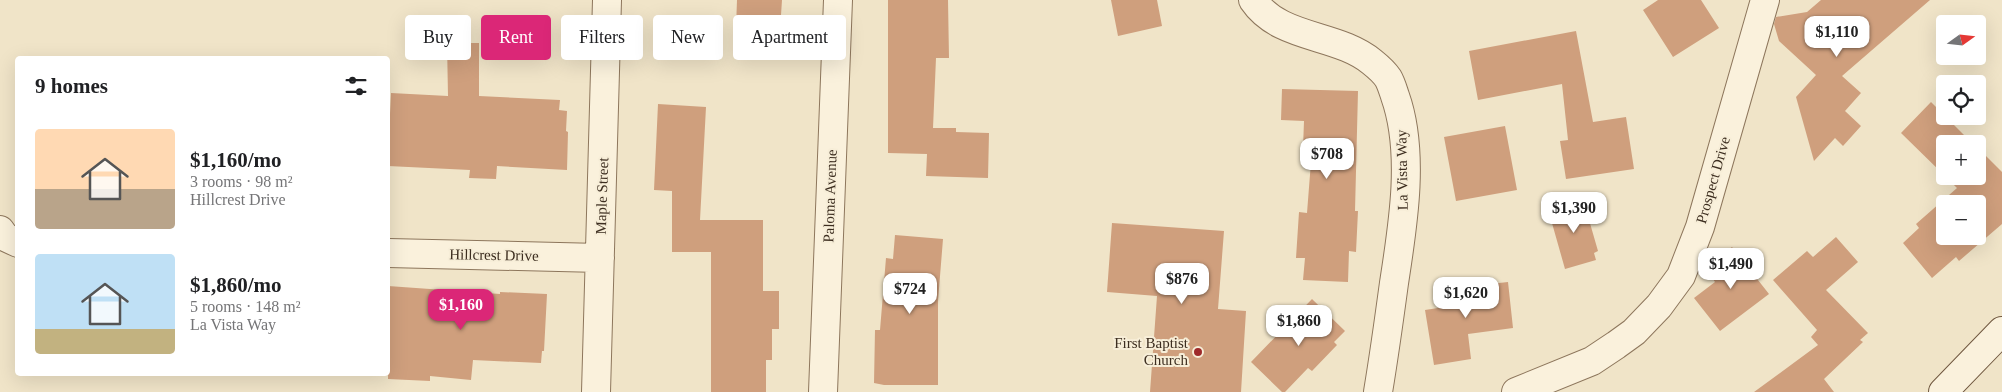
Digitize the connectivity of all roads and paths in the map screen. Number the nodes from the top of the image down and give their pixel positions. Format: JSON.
{"nodes":[{"id":1,"x":607,"y":0,"type":"edge"},
{"id":2,"x":838,"y":0,"type":"edge"},
{"id":3,"x":1253,"y":0,"type":"edge"},
{"id":4,"x":1765,"y":0,"type":"edge"},
{"id":5,"x":0,"y":230,"type":"edge"},
{"id":6,"x":15,"y":242,"type":"edge"},
{"id":7,"x":390,"y":253,"type":"edge"},
{"id":8,"x":600,"y":258,"type":"junction"},
{"id":9,"x":2002,"y":331,"type":"edge"},
{"id":10,"x":596,"y":392,"type":"edge"},
{"id":11,"x":823,"y":392,"type":"edge"},
{"id":12,"x":1378,"y":392,"type":"edge"},
{"id":13,"x":1516,"y":392,"type":"edge"},
{"id":14,"x":1943,"y":392,"type":"edge"}],
"edges":[{"from":1,"to":8,"type":"street","name":"Maple Street"},
{"from":2,"to":11,"type":"street","name":"Paloma Avenue"},
{"from":3,"to":12,"type":"street","name":"La Vista Way"},
{"from":4,"to":13,"type":"street","name":"Prospect Drive"},
{"from":5,"to":6,"type":"street"},
{"from":7,"to":8,"type":"street","name":"Hillcrest Drive"},
{"from":8,"to":10,"type":"street","name":"Maple Street"},
{"from":9,"to":14,"type":"street"}]}
